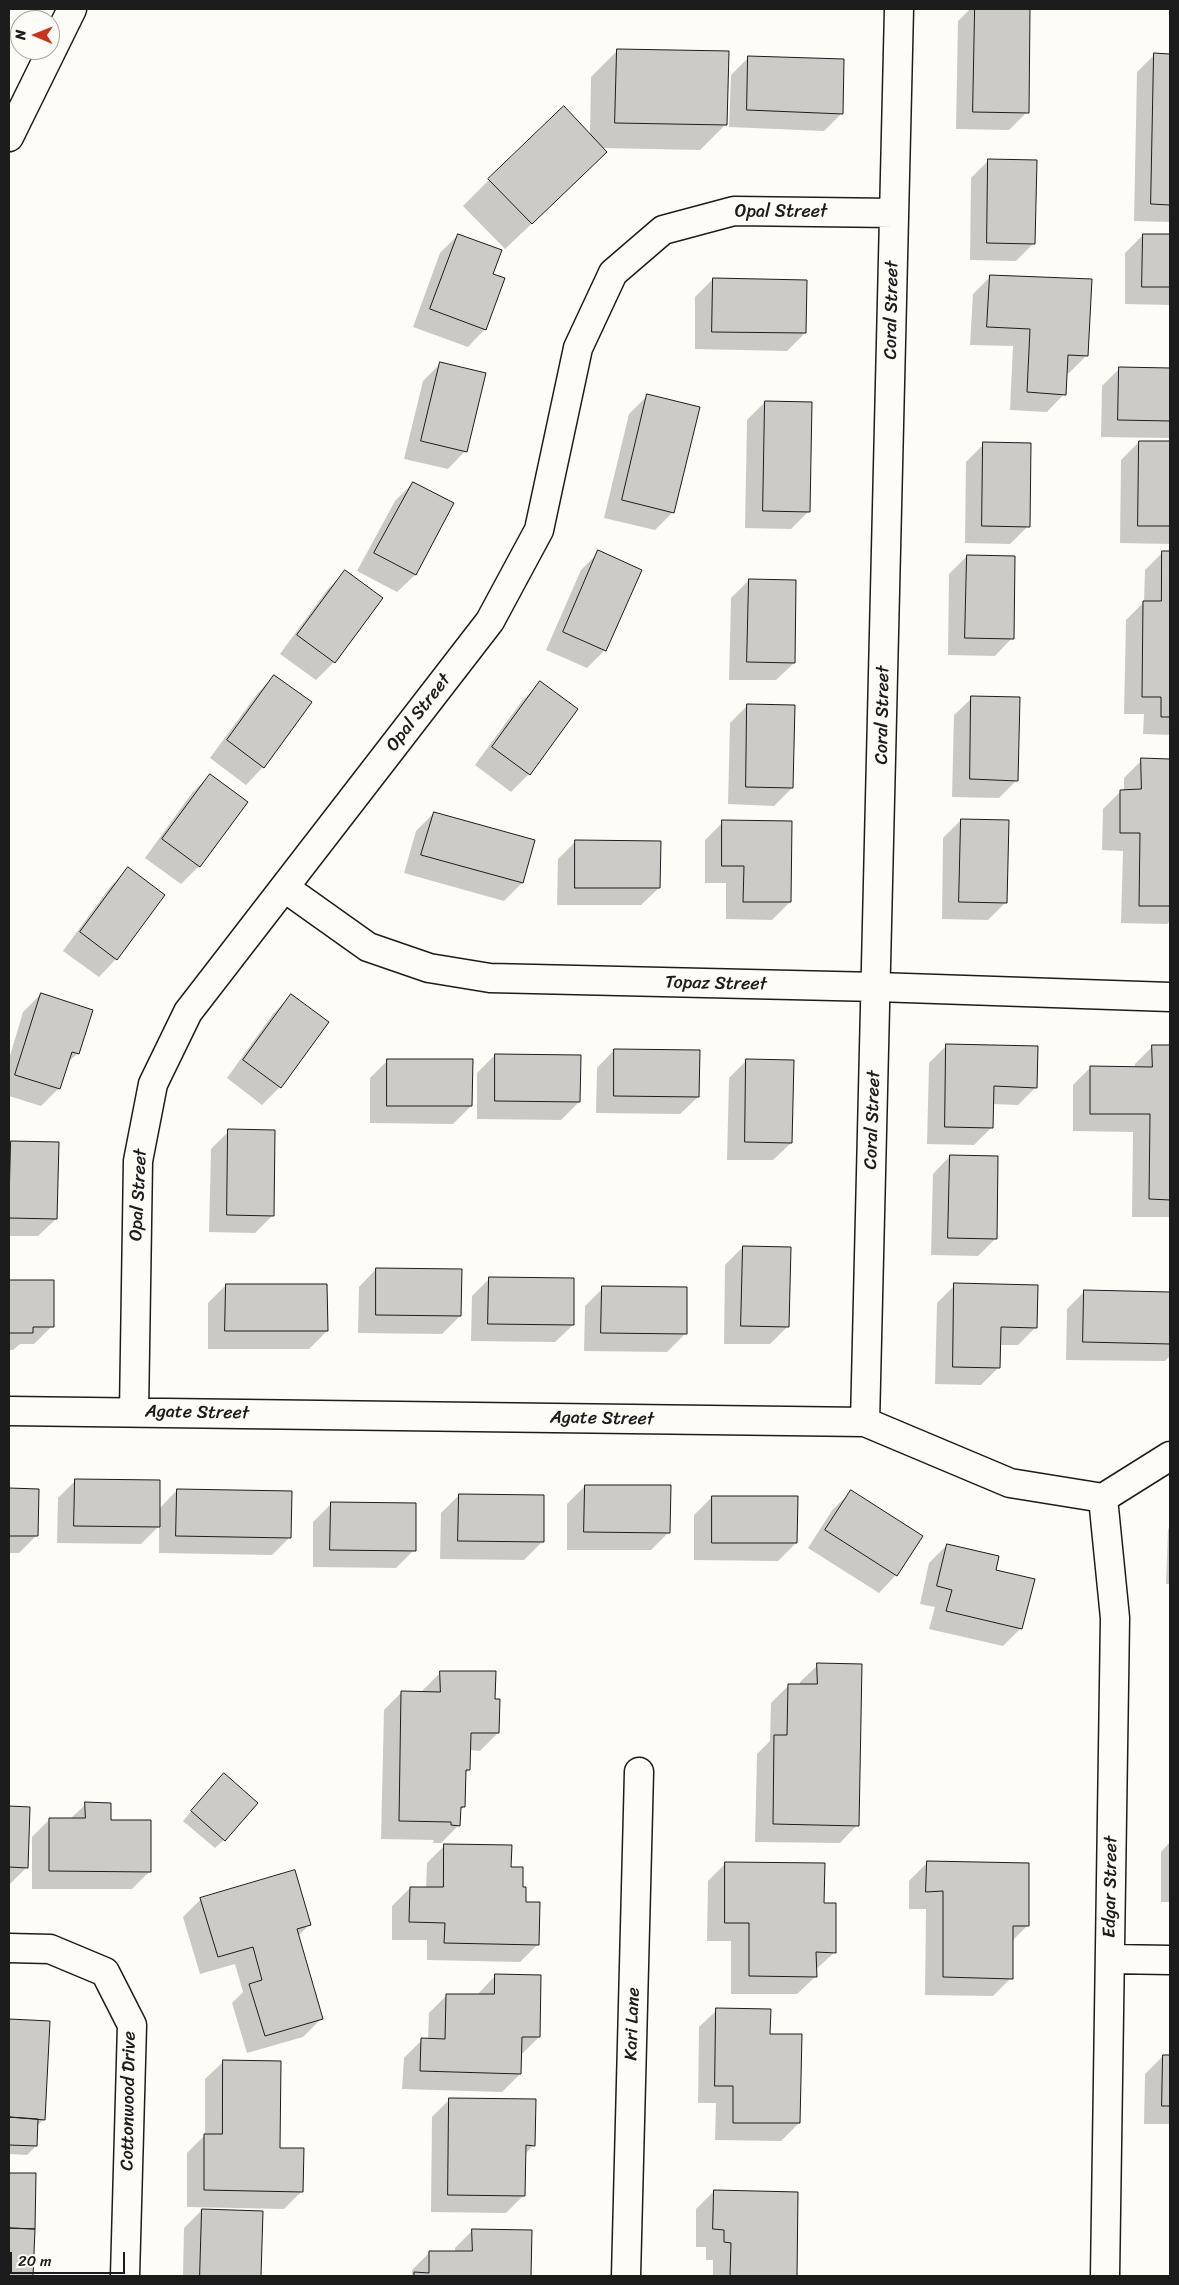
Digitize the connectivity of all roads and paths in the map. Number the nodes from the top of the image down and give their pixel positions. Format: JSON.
{"nodes":[{"id":1,"x":72,"y":9,"type":"edge"},
{"id":2,"x":899,"y":9,"type":"edge"},
{"id":3,"x":9,"y":138,"type":"edge"},
{"id":4,"x":894,"y":213,"type":"junction"},
{"id":5,"x":285,"y":888,"type":"junction"},
{"id":6,"x":877,"y":987,"type":"junction"},
{"id":7,"x":1170,"y":997,"type":"edge"},
{"id":8,"x":9,"y":1411,"type":"edge"},
{"id":9,"x":134,"y":1412,"type":"junction"},
{"id":10,"x":865,"y":1422,"type":"junction"},
{"id":11,"x":1170,"y":1456,"type":"edge"},
{"id":12,"x":1103,"y":1498,"type":"junction"},
{"id":13,"x":640,"y":1772,"type":"dead end"},
{"id":14,"x":9,"y":1948,"type":"edge"},
{"id":15,"x":1110,"y":1959,"type":"junction"},
{"id":16,"x":1170,"y":1960,"type":"edge"},
{"id":17,"x":125,"y":2276,"type":"edge"},
{"id":18,"x":626,"y":2276,"type":"edge"},
{"id":19,"x":1106,"y":2276,"type":"edge"}],
"edges":[{"from":1,"to":3,"type":"street"},
{"from":2,"to":4,"type":"street","name":"Coral Street"},
{"from":4,"to":5,"type":"street","name":"Opal Street"},
{"from":4,"to":6,"type":"street","name":"Coral Street"},
{"from":5,"to":6,"type":"street","name":"Topaz Street"},
{"from":5,"to":9,"type":"street","name":"Opal Street"},
{"from":6,"to":7,"type":"street","name":"Topaz Street"},
{"from":6,"to":10,"type":"street","name":"Coral Street"},
{"from":8,"to":9,"type":"street","name":"Agate Street"},
{"from":9,"to":10,"type":"street","name":"Agate Street"},
{"from":10,"to":12,"type":"street","name":"Agate Street"},
{"from":11,"to":12,"type":"street"},
{"from":12,"to":15,"type":"street","name":"Edgar Street"},
{"from":13,"to":18,"type":"street","name":"Kari Lane"},
{"from":14,"to":17,"type":"street","name":"Cottonwood Drive"},
{"from":15,"to":16,"type":"street"},
{"from":15,"to":19,"type":"street","name":"Edgar Street"}]}
